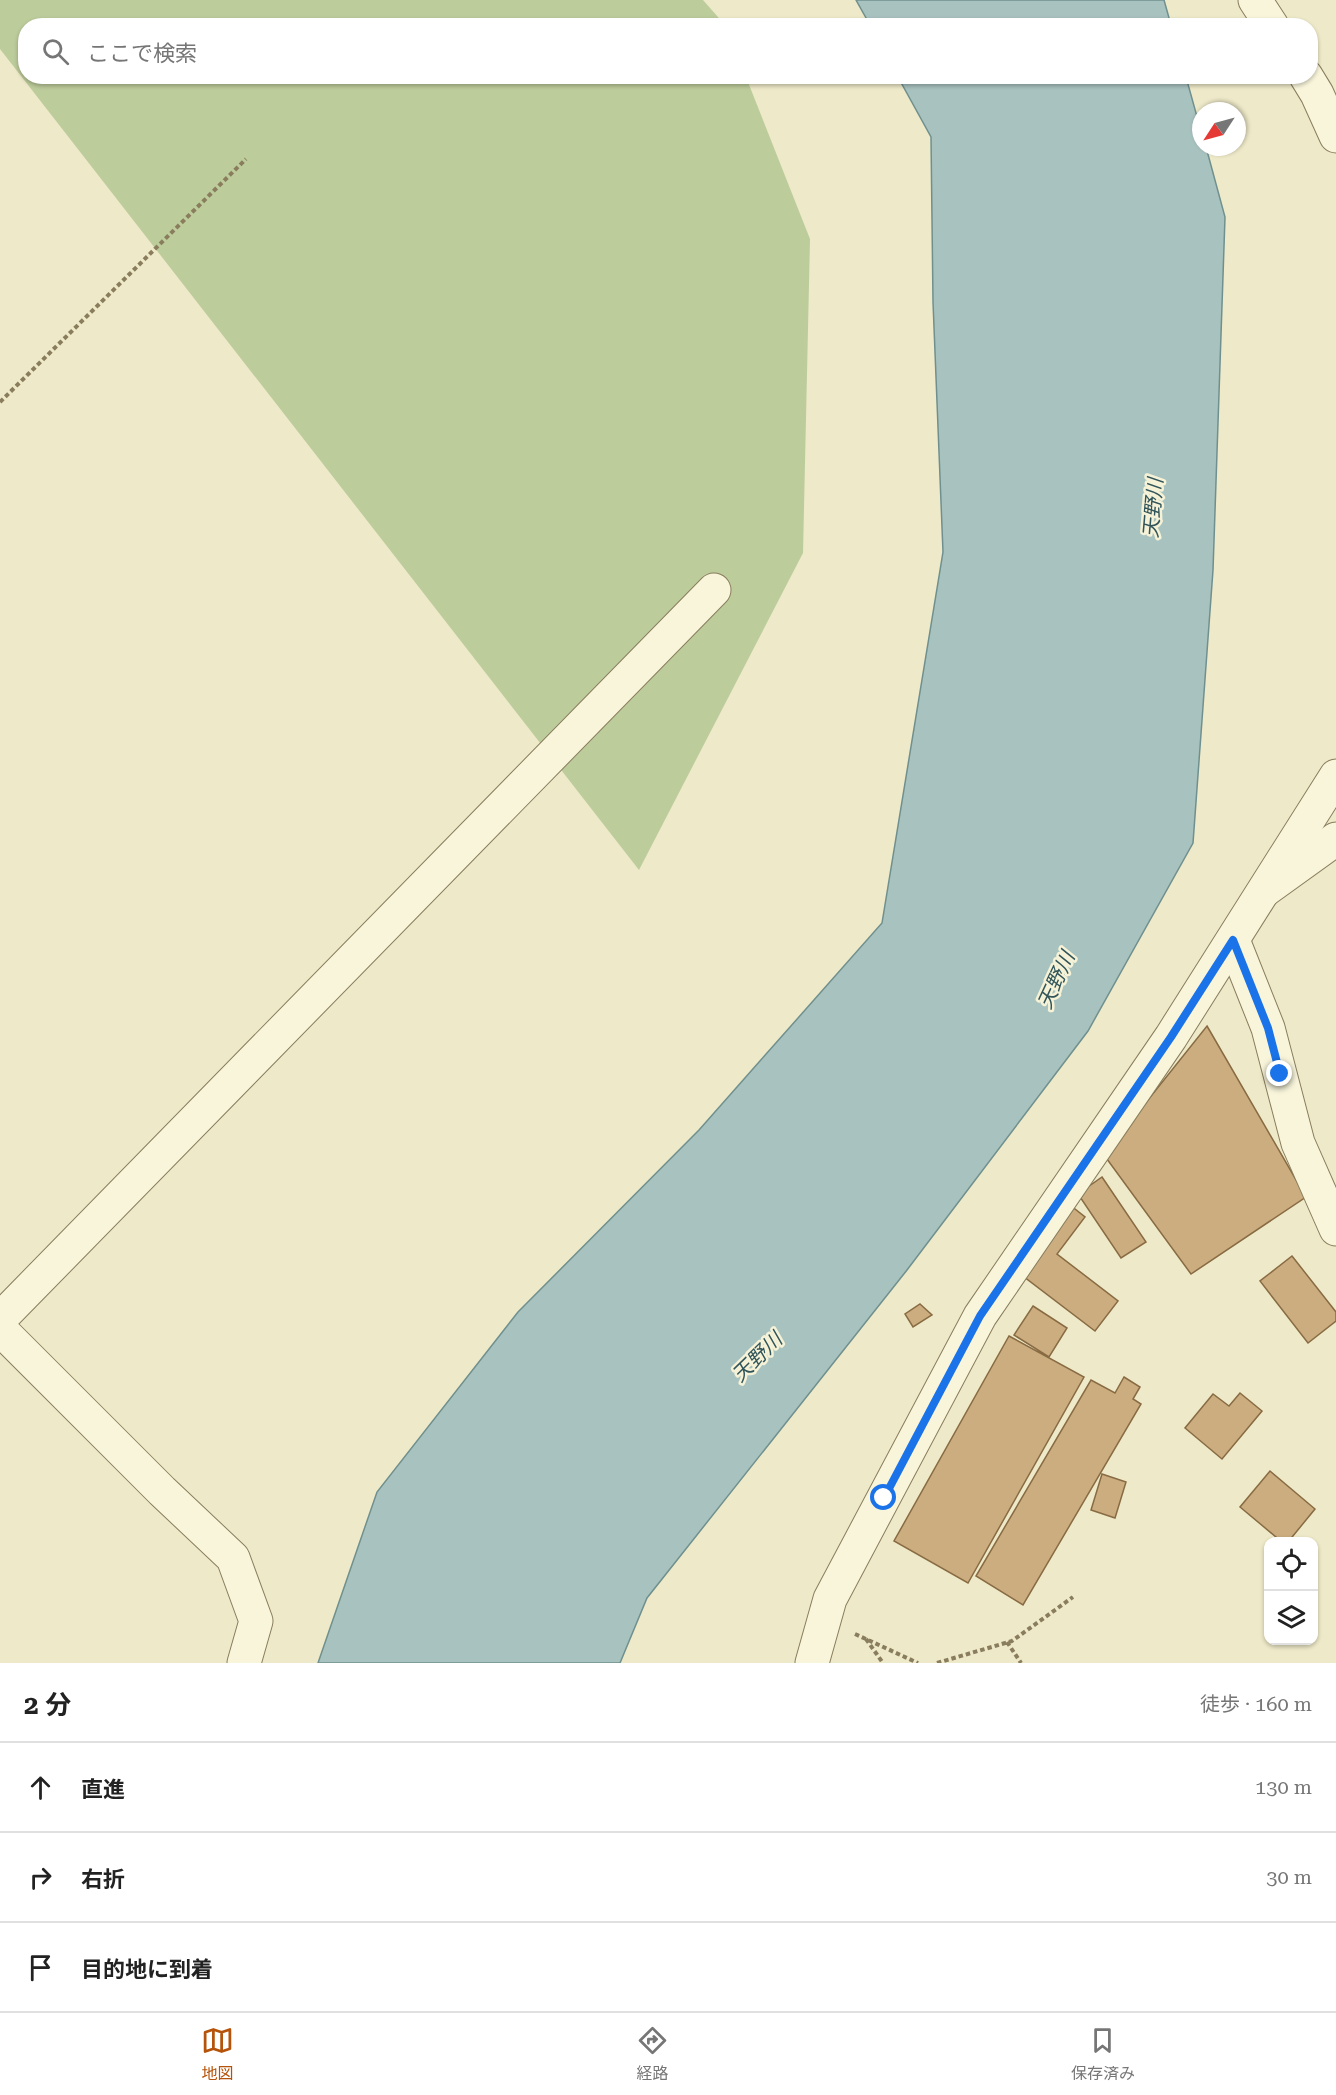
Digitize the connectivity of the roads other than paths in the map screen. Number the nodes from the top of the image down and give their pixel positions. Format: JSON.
{"nodes":[{"id":1,"x":1255,"y":0,"type":"edge"},
{"id":2,"x":1267,"y":18,"type":"edge"},
{"id":3,"x":1320,"y":88,"type":"edge"},
{"id":4,"x":1336,"y":136,"type":"edge"},
{"id":5,"x":714,"y":590,"type":"dead end"},
{"id":6,"x":1336,"y":776,"type":"edge"},
{"id":7,"x":1336,"y":839,"type":"edge"},
{"id":8,"x":1265,"y":890,"type":"junction"},
{"id":9,"x":1233,"y":940,"type":"junction"},
{"id":10,"x":1336,"y":1229,"type":"edge"},
{"id":11,"x":0,"y":1319,"type":"edge"},
{"id":12,"x":0,"y":1329,"type":"edge"},
{"id":13,"x":244,"y":1663,"type":"edge"},
{"id":14,"x":812,"y":1663,"type":"edge"}],
"edges":[{"from":1,"to":2,"type":"street"},
{"from":3,"to":4,"type":"street"},
{"from":5,"to":11,"type":"street"},
{"from":6,"to":8,"type":"street"},
{"from":7,"to":8,"type":"street"},
{"from":8,"to":9,"type":"street"},
{"from":9,"to":10,"type":"street"},
{"from":9,"to":14,"type":"street"},
{"from":12,"to":13,"type":"street"}]}
